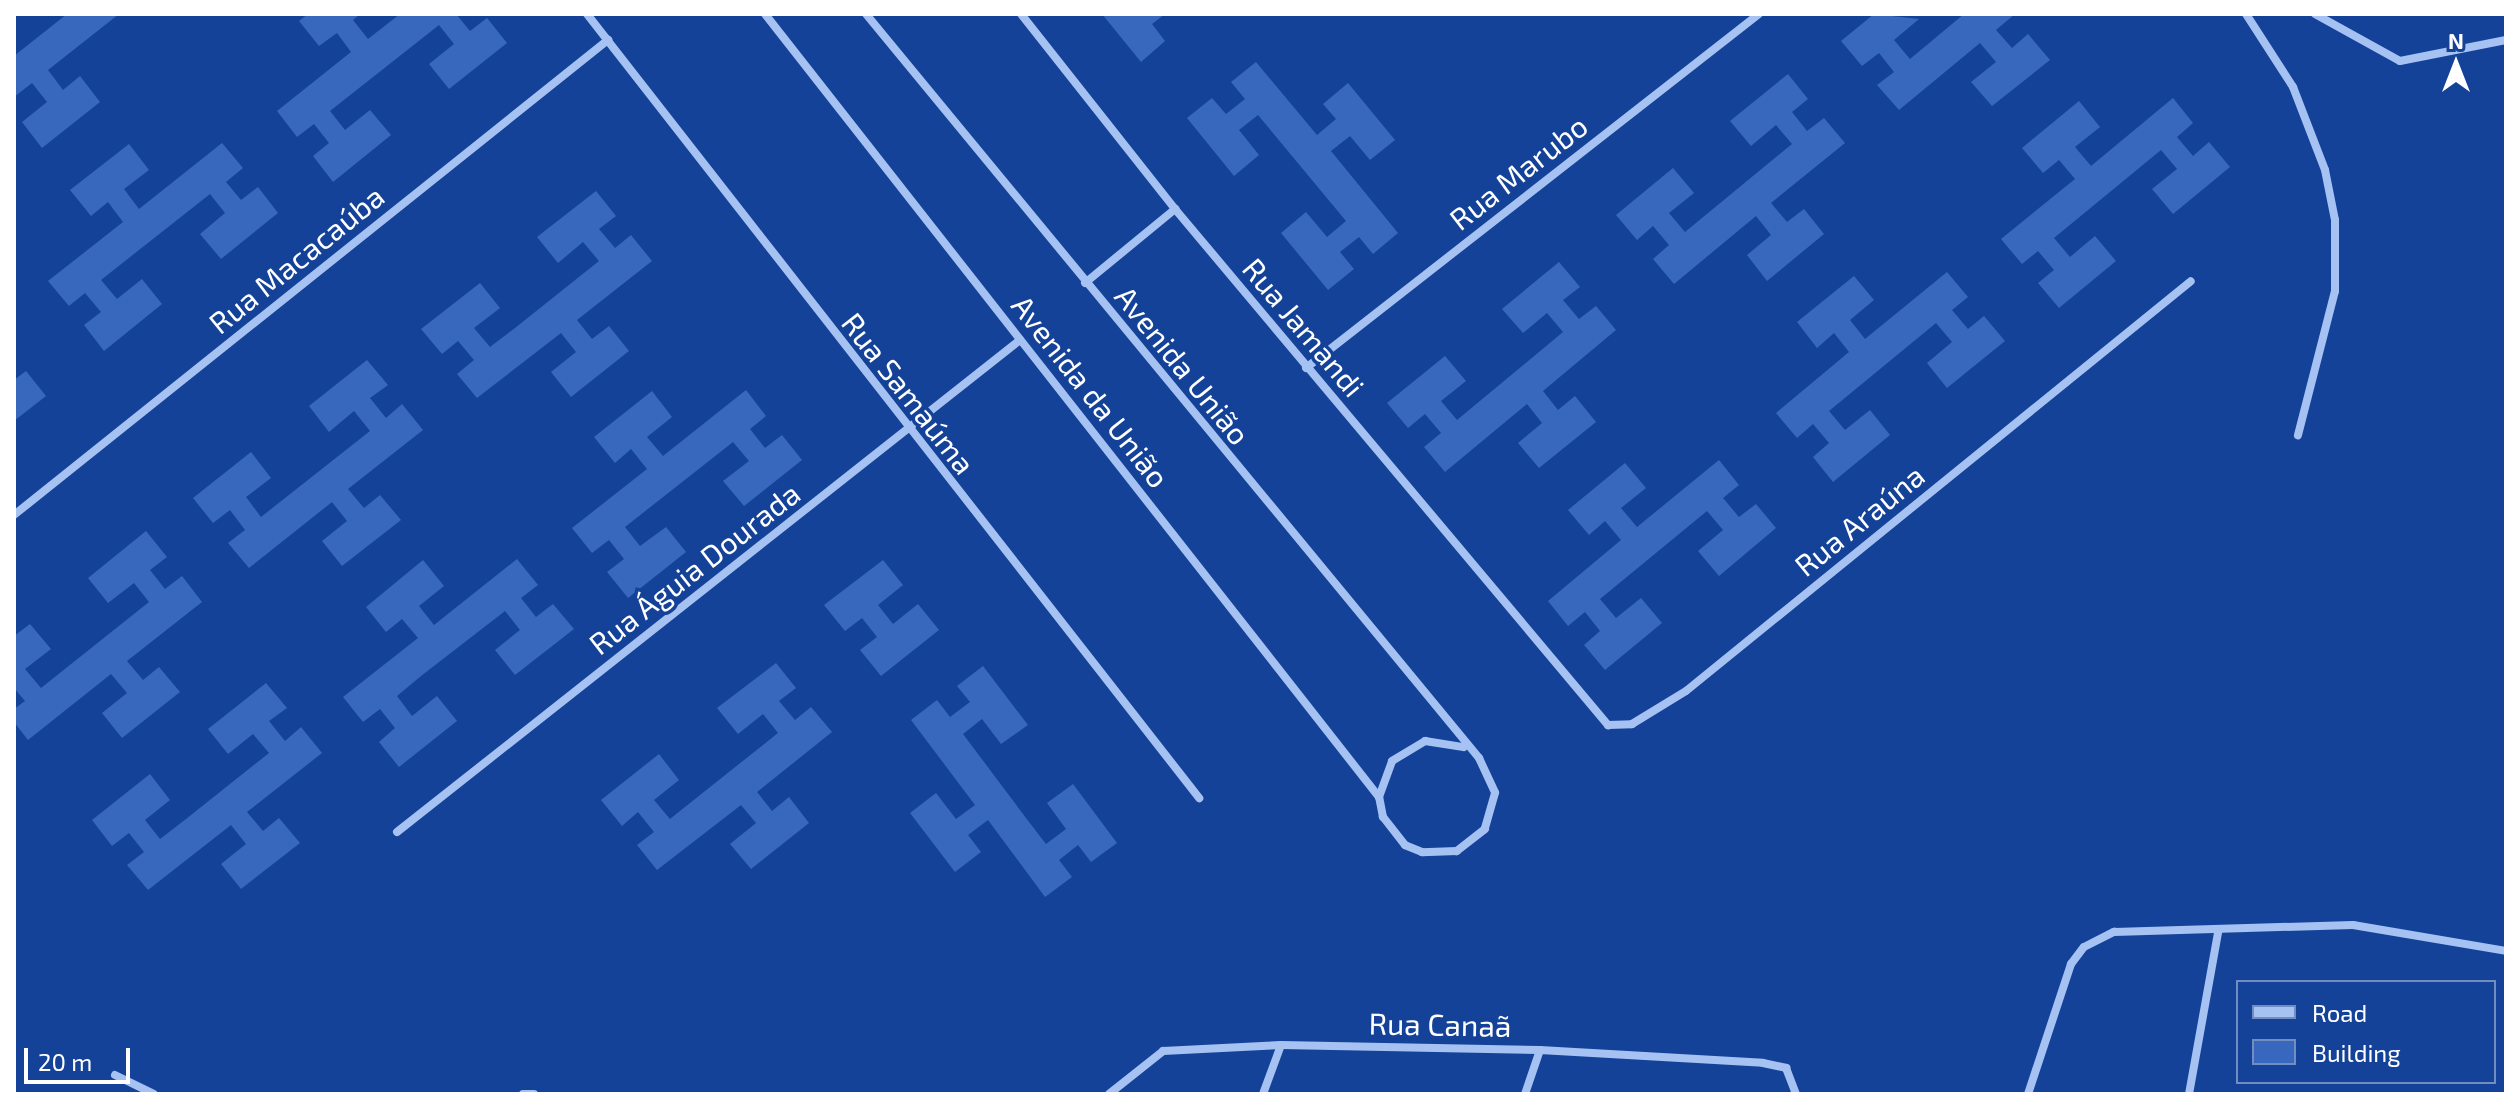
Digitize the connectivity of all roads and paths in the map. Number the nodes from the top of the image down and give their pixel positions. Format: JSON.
{"nodes":[{"id":1,"x":587,"y":14,"type":"edge"},
{"id":2,"x":765,"y":14,"type":"edge"},
{"id":3,"x":866,"y":14,"type":"edge"},
{"id":4,"x":1021,"y":14,"type":"edge"},
{"id":5,"x":1759,"y":14,"type":"edge"},
{"id":6,"x":2246,"y":14,"type":"edge"},
{"id":7,"x":2315,"y":14,"type":"edge"},
{"id":8,"x":608,"y":40,"type":"junction"},
{"id":9,"x":2506,"y":40,"type":"edge"},
{"id":10,"x":1175,"y":209,"type":"junction"},
{"id":11,"x":2191,"y":281,"type":"dead end"},
{"id":12,"x":1085,"y":283,"type":"junction"},
{"id":13,"x":1020,"y":340,"type":"junction"},
{"id":14,"x":1306,"y":368,"type":"junction"},
{"id":15,"x":907,"y":431,"type":"junction"},
{"id":16,"x":2298,"y":435,"type":"dead end"},
{"id":17,"x":14,"y":515,"type":"edge"},
{"id":18,"x":1558,"y":666,"type":"joint"},
{"id":19,"x":1464,"y":747,"type":"junction"},
{"id":20,"x":1379,"y":797,"type":"junction"},
{"id":21,"x":1199,"y":798,"type":"dead end"},
{"id":22,"x":397,"y":832,"type":"dead end"},
{"id":23,"x":2218,"y":933,"type":"junction"},
{"id":24,"x":2506,"y":951,"type":"edge"},
{"id":25,"x":1281,"y":1045,"type":"junction"},
{"id":26,"x":1540,"y":1050,"type":"junction"},
{"id":27,"x":115,"y":1075,"type":"dead end"},
{"id":28,"x":154,"y":1094,"type":"edge"},
{"id":29,"x":523,"y":1094,"type":"edge"},
{"id":30,"x":534,"y":1094,"type":"edge"},
{"id":31,"x":1109,"y":1094,"type":"edge"},
{"id":32,"x":1263,"y":1094,"type":"edge"},
{"id":33,"x":1525,"y":1094,"type":"edge"},
{"id":34,"x":1796,"y":1094,"type":"edge"},
{"id":35,"x":2028,"y":1094,"type":"edge"},
{"id":36,"x":2189,"y":1094,"type":"edge"}],
"edges":[{"from":1,"to":8,"type":"street","name":"Rua Samaúma"},
{"from":2,"to":13,"type":"street","name":"Avenida da União"},
{"from":3,"to":12,"type":"street","name":"Avenida União"},
{"from":4,"to":10,"type":"street","name":"Rua Jamandi"},
{"from":5,"to":14,"type":"street","name":"Rua Marubo"},
{"from":6,"to":16,"type":"street"},
{"from":7,"to":9,"type":"street"},
{"from":8,"to":15,"type":"street","name":"Rua Samaúma"},
{"from":8,"to":17,"type":"street","name":"Rua Macacaúba"},
{"from":10,"to":12,"type":"street","name":"Avenida da União"},
{"from":10,"to":14,"type":"street","name":"Rua Jamandi"},
{"from":11,"to":18,"type":"street","name":"Rua Araúna"},
{"from":12,"to":19,"type":"street","name":"Avenida União"},
{"from":13,"to":15,"type":"street","name":"Rua Águia Dourada"},
{"from":13,"to":20,"type":"street","name":"Avenida da União"},
{"from":14,"to":18,"type":"street","name":"Rua Jamandi"},
{"from":15,"to":21,"type":"street","name":"Rua Samaúma"},
{"from":15,"to":22,"type":"street","name":"Rua Águia Dourada"},
{"from":19,"to":20,"type":"street"},
{"from":19,"to":20,"type":"street","name":"Avenida da União"},
{"from":23,"to":24,"type":"street"},
{"from":23,"to":35,"type":"street"},
{"from":23,"to":36,"type":"street"},
{"from":25,"to":26,"type":"street","name":"Rua Canaã"},
{"from":25,"to":31,"type":"street","name":"Rua Canaã"},
{"from":25,"to":32,"type":"street"},
{"from":26,"to":33,"type":"street"},
{"from":26,"to":34,"type":"street","name":"Rua Canaã"},
{"from":27,"to":28,"type":"street"},
{"from":29,"to":30,"type":"street"}]}
